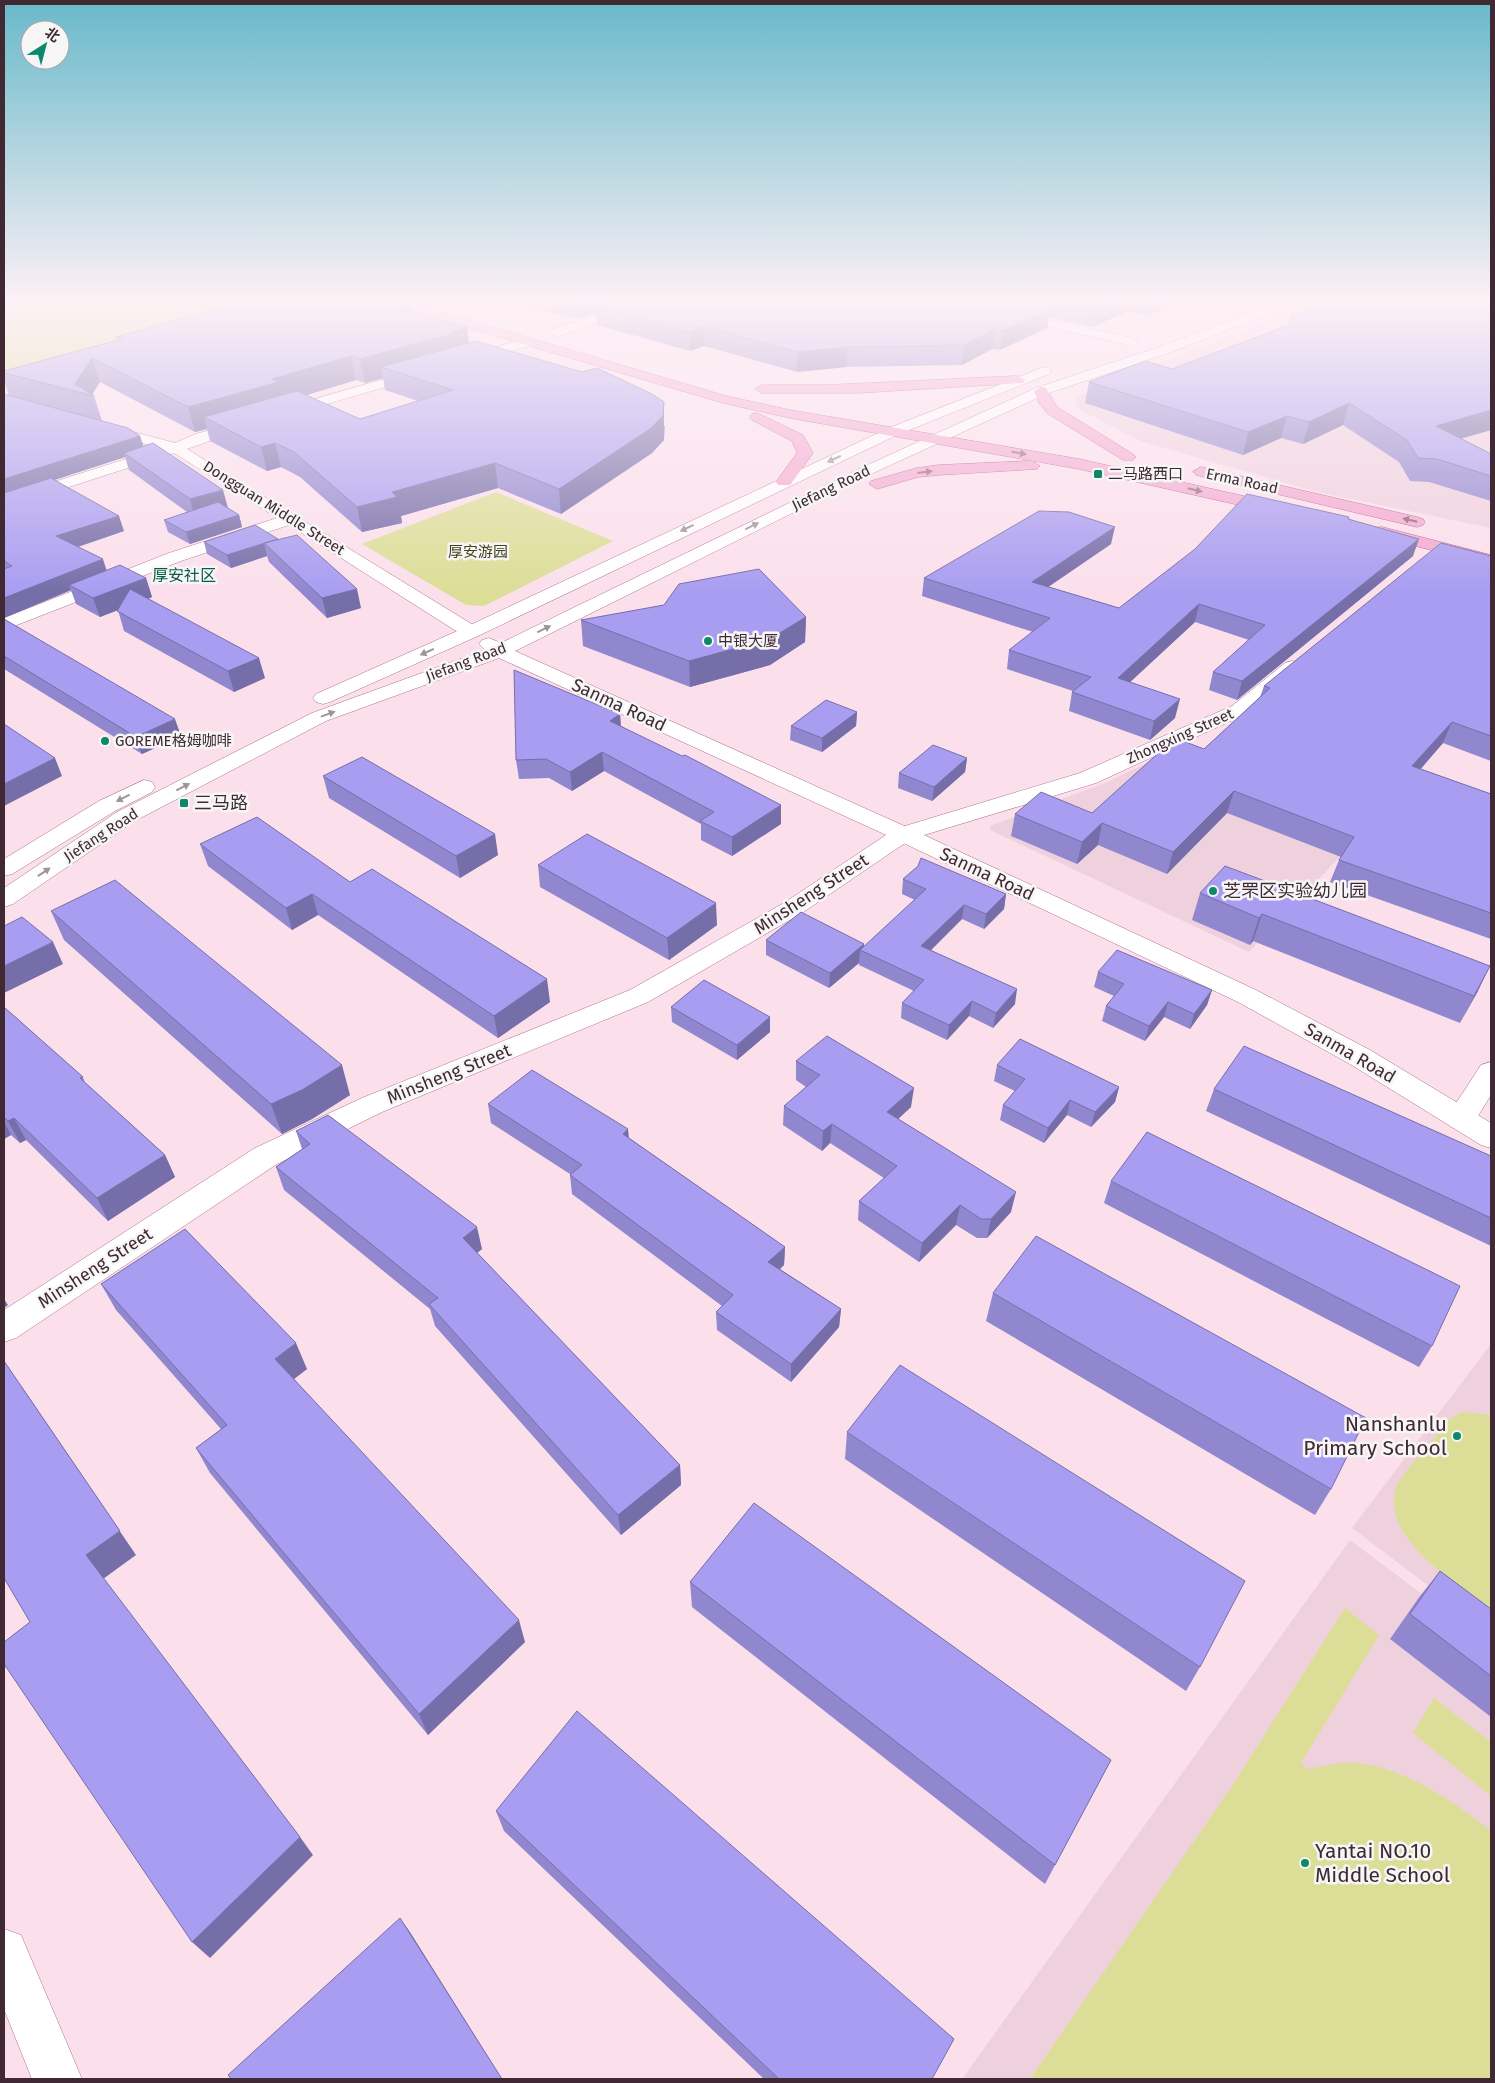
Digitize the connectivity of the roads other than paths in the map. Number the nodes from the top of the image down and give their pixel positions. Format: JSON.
{"nodes":[{"id":1,"x":336,"y":397,"type":"edge"},
{"id":2,"x":796,"y":397,"type":"edge"},
{"id":3,"x":976,"y":397,"type":"edge"},
{"id":4,"x":1027,"y":397,"type":"edge"},
{"id":5,"x":1044,"y":397,"type":"edge"},
{"id":6,"x":723,"y":398,"type":"joint"},
{"id":7,"x":816,"y":402,"type":"dead end"},
{"id":8,"x":272,"y":416,"type":"edge"},
{"id":9,"x":920,"y":420,"type":"junction"},
{"id":10,"x":254,"y":421,"type":"edge"},
{"id":11,"x":893,"y":423,"type":"junction"},
{"id":12,"x":90,"y":425,"type":"edge"},
{"id":13,"x":961,"y":426,"type":"junction"},
{"id":14,"x":989,"y":432,"type":"dead end"},
{"id":15,"x":936,"y":438,"type":"junction"},
{"id":16,"x":919,"y":447,"type":"junction"},
{"id":17,"x":176,"y":448,"type":"junction"},
{"id":18,"x":1091,"y":450,"type":"dead end"},
{"id":19,"x":1128,"y":457,"type":"junction"},
{"id":20,"x":1147,"y":461,"type":"dead end"},
{"id":21,"x":1079,"y":464,"type":"junction"},
{"id":22,"x":1186,"y":469,"type":"dead end"},
{"id":23,"x":784,"y":482,"type":"junction"},
{"id":24,"x":877,"y":484,"type":"junction"},
{"id":25,"x":860,"y":492,"type":"dead end"},
{"id":26,"x":4,"y":503,"type":"edge"},
{"id":27,"x":834,"y":505,"type":"dead end"},
{"id":28,"x":1295,"y":512,"type":"edge"},
{"id":29,"x":292,"y":519,"type":"junction"},
{"id":30,"x":1430,"y":525,"type":"dead end"},
{"id":31,"x":1363,"y":528,"type":"edge"},
{"id":32,"x":1440,"y":545,"type":"junction"},
{"id":33,"x":1491,"y":560,"type":"edge"},
{"id":34,"x":675,"y":564,"type":"junction"},
{"id":35,"x":1416,"y":564,"type":"edge"},
{"id":36,"x":4,"y":624,"type":"edge"},
{"id":37,"x":471,"y":632,"type":"junction"},
{"id":38,"x":500,"y":651,"type":"junction"},
{"id":39,"x":1308,"y":653,"type":"edge"},
{"id":40,"x":902,"y":834,"type":"junction"},
{"id":41,"x":4,"y":869,"type":"edge"},
{"id":42,"x":4,"y":899,"type":"edge"},
{"id":43,"x":1491,"y":1072,"type":"edge"},
{"id":44,"x":1461,"y":1119,"type":"junction"},
{"id":45,"x":1491,"y":1137,"type":"edge"},
{"id":46,"x":4,"y":1328,"type":"edge"},
{"id":47,"x":4,"y":1952,"type":"edge"},
{"id":48,"x":57,"y":2079,"type":"edge"}],
"edges":[{"from":1,"to":8,"type":"street"},
{"from":2,"to":7,"type":"main road"},
{"from":3,"to":9,"type":"street"},
{"from":4,"to":13,"type":"street","name":"Jiefang Road"},
{"from":5,"to":19,"type":"main road"},
{"from":6,"to":11,"type":"main road","name":"Erma Road"},
{"from":6,"to":23,"type":"main road"},
{"from":9,"to":11,"type":"street","name":"Jiefang Road"},
{"from":9,"to":13,"type":"main road"},
{"from":10,"to":17,"type":"street"},
{"from":11,"to":15,"type":"main road","name":"Erma Road"},
{"from":11,"to":23,"type":"street","name":"Jiefang Road","one_way":true},
{"from":12,"to":17,"type":"street","name":"Dongguan Middle Street"},
{"from":13,"to":14,"type":"main road"},
{"from":13,"to":15,"type":"street","name":"Jiefang Road"},
{"from":15,"to":16,"type":"street","name":"Jiefang Road"},
{"from":15,"to":21,"type":"main road","name":"Erma Road","one_way":true},
{"from":16,"to":24,"type":"street"},
{"from":34,"to":16,"type":"street","name":"Jiefang Road","one_way":true},
{"from":17,"to":26,"type":"street"},
{"from":17,"to":29,"type":"street","name":"Dongguan Middle Street"},
{"from":18,"to":19,"type":"main road"},
{"from":19,"to":20,"type":"main road"},
{"from":24,"to":21,"type":"main road","one_way":true},
{"from":21,"to":28,"type":"main road","name":"Erma Road","one_way":true},
{"from":30,"to":22,"type":"main road","name":"Erma Road","one_way":true},
{"from":23,"to":37,"type":"street","name":"Jiefang Road","one_way":true},
{"from":24,"to":25,"type":"street"},
{"from":27,"to":34,"type":"street"},
{"from":29,"to":36,"type":"street"},
{"from":29,"to":37,"type":"street","name":"Dongguan Middle Street"},
{"from":31,"to":32,"type":"main road"},
{"from":32,"to":33,"type":"main road"},
{"from":32,"to":35,"type":"street"},
{"from":38,"to":34,"type":"street","name":"Jiefang Road","one_way":true},
{"from":37,"to":38,"type":"street","name":"Sanma Road"},
{"from":37,"to":41,"type":"street","name":"Jiefang Road","one_way":true},
{"from":38,"to":40,"type":"street","name":"Sanma Road"},
{"from":42,"to":38,"type":"street","name":"Jiefang Road","one_way":true},
{"from":39,"to":40,"type":"street","name":"Zhongxing Street"},
{"from":40,"to":44,"type":"street","name":"Sanma Road"},
{"from":40,"to":46,"type":"street","name":"Minsheng Street"},
{"from":43,"to":44,"type":"street"},
{"from":44,"to":45,"type":"street","name":"Sanma Road"},
{"from":47,"to":48,"type":"street"}]}
